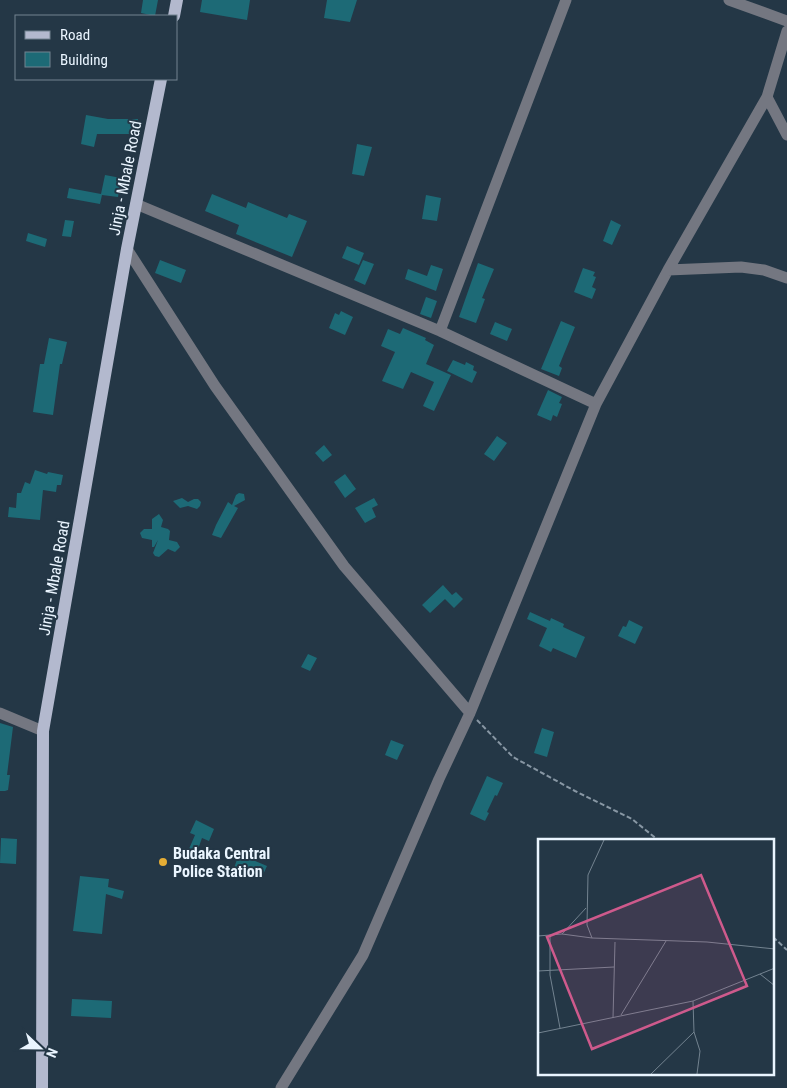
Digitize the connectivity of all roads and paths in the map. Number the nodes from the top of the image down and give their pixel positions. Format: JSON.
{"nodes":[{"id":1,"x":177,"y":0,"type":"edge"},
{"id":2,"x":566,"y":0,"type":"edge"},
{"id":3,"x":729,"y":0,"type":"edge"},
{"id":4,"x":174,"y":15,"type":"edge"},
{"id":5,"x":787,"y":21,"type":"edge"},
{"id":6,"x":787,"y":31,"type":"edge"},
{"id":7,"x":161,"y":80,"type":"edge"},
{"id":8,"x":767,"y":97,"type":"junction"},
{"id":9,"x":787,"y":135,"type":"edge"},
{"id":10,"x":136,"y":204,"type":"junction"},
{"id":11,"x":127,"y":249,"type":"junction"},
{"id":12,"x":668,"y":270,"type":"junction"},
{"id":13,"x":787,"y":278,"type":"edge"},
{"id":14,"x":440,"y":331,"type":"junction"},
{"id":15,"x":596,"y":404,"type":"junction"},
{"id":16,"x":0,"y":713,"type":"edge"},
{"id":17,"x":470,"y":713,"type":"junction"},
{"id":18,"x":43,"y":732,"type":"junction"},
{"id":19,"x":657,"y":839,"type":"edge"},
{"id":20,"x":774,"y":938,"type":"edge"},
{"id":21,"x":787,"y":950,"type":"edge"},
{"id":22,"x":42,"y":1088,"type":"edge"},
{"id":23,"x":281,"y":1088,"type":"edge"}],
"edges":[{"from":1,"to":4,"type":"main road"},
{"from":2,"to":14,"type":"street"},
{"from":3,"to":5,"type":"street"},
{"from":6,"to":8,"type":"street"},
{"from":7,"to":10,"type":"main road","name":"Jinja - Mbale Road"},
{"from":8,"to":9,"type":"street"},
{"from":8,"to":12,"type":"street"},
{"from":10,"to":11,"type":"main road","name":"Jinja - Mbale Road"},
{"from":10,"to":14,"type":"street"},
{"from":11,"to":17,"type":"street"},
{"from":11,"to":18,"type":"main road","name":"Jinja - Mbale Road"},
{"from":12,"to":13,"type":"street"},
{"from":12,"to":15,"type":"street"},
{"from":14,"to":15,"type":"street"},
{"from":15,"to":17,"type":"street"},
{"from":16,"to":18,"type":"street"},
{"from":17,"to":19,"type":"path"},
{"from":17,"to":23,"type":"street"},
{"from":18,"to":22,"type":"main road","name":"Jinja - Mbale Road"},
{"from":20,"to":21,"type":"path"}]}
